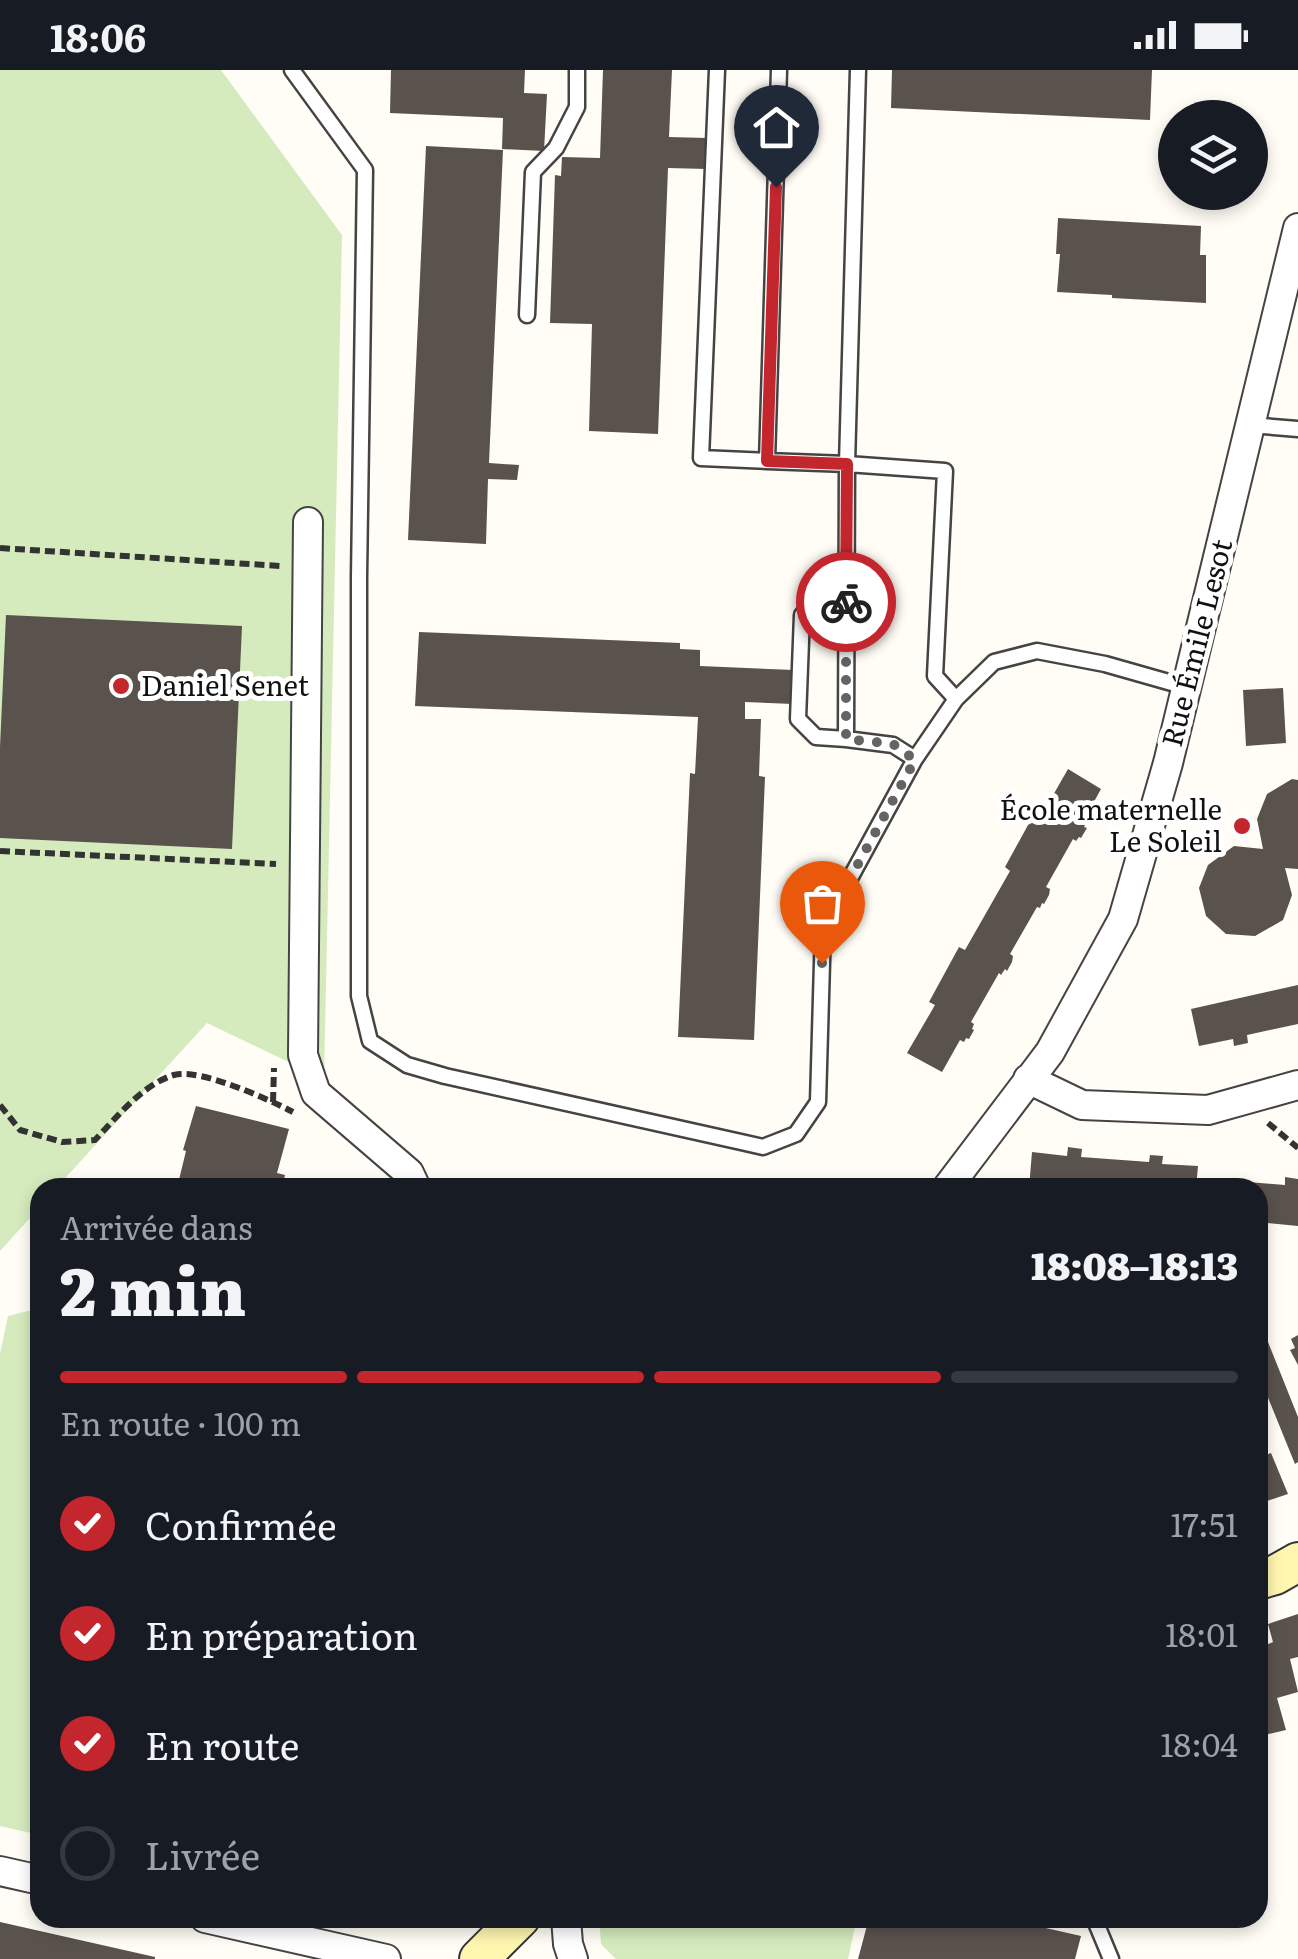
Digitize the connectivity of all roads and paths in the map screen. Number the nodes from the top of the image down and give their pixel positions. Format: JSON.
{"nodes":[{"id":1,"x":292,"y":70,"type":"edge"},
{"id":2,"x":578,"y":70,"type":"edge"},
{"id":3,"x":718,"y":70,"type":"edge"},
{"id":4,"x":779,"y":70,"type":"edge"},
{"id":5,"x":858,"y":70,"type":"edge"},
{"id":6,"x":1298,"y":228,"type":"edge"},
{"id":7,"x":1293,"y":266,"type":"edge"},
{"id":8,"x":527,"y":316,"type":"dead end"},
{"id":9,"x":1250,"y":425,"type":"junction"},
{"id":10,"x":1298,"y":429,"type":"edge"},
{"id":11,"x":767,"y":461,"type":"junction"},
{"id":12,"x":847,"y":464,"type":"junction"},
{"id":13,"x":308,"y":522,"type":"dead end"},
{"id":14,"x":0,"y":548,"type":"edge"},
{"id":15,"x":846,"y":565,"type":"junction"},
{"id":16,"x":280,"y":585,"type":"dead end"},
{"id":17,"x":1186,"y":687,"type":"junction"},
{"id":18,"x":956,"y":698,"type":"junction"},
{"id":19,"x":846,"y":739,"type":"junction"},
{"id":20,"x":915,"y":760,"type":"junction"},
{"id":21,"x":0,"y":851,"type":"edge"},
{"id":22,"x":278,"y":864,"type":"dead end"},
{"id":23,"x":1028,"y":1079,"type":"junction"},
{"id":24,"x":1298,"y":1085,"type":"edge"},
{"id":25,"x":0,"y":1105,"type":"edge"},
{"id":26,"x":307,"y":1120,"type":"dead end"},
{"id":27,"x":412,"y":1178,"type":"edge"},
{"id":28,"x":954,"y":1178,"type":"edge"},
{"id":29,"x":1298,"y":1562,"type":"edge"},
{"id":30,"x":1268,"y":1576,"type":"edge"},
{"id":31,"x":0,"y":1871,"type":"edge"},
{"id":32,"x":30,"y":1878,"type":"edge"},
{"id":33,"x":250,"y":1928,"type":"edge"},
{"id":34,"x":510,"y":1928,"type":"edge"},
{"id":35,"x":567,"y":1928,"type":"edge"},
{"id":36,"x":1098,"y":1928,"type":"edge"},
{"id":37,"x":386,"y":1959,"type":"edge"},
{"id":38,"x":478,"y":1959,"type":"edge"},
{"id":39,"x":573,"y":1959,"type":"edge"},
{"id":40,"x":1111,"y":1959,"type":"edge"}],
"edges":[{"from":1,"to":20,"type":"lane"},
{"from":2,"to":8,"type":"lane"},
{"from":3,"to":11,"type":"lane"},
{"from":4,"to":11,"type":"lane"},
{"from":5,"to":12,"type":"lane"},
{"from":6,"to":7,"type":"street","name":"Rue Émile Lesot"},
{"from":7,"to":9,"type":"street","name":"Rue Émile Lesot"},
{"from":9,"to":10,"type":"lane"},
{"from":9,"to":17,"type":"street","name":"Rue Émile Lesot"},
{"from":11,"to":12,"type":"lane"},
{"from":12,"to":15,"type":"lane"},
{"from":12,"to":18,"type":"lane"},
{"from":13,"to":27,"type":"street"},
{"from":14,"to":16,"type":"path"},
{"from":15,"to":19,"type":"lane"},
{"from":15,"to":19,"type":"lane"},
{"from":17,"to":18,"type":"lane"},
{"from":17,"to":23,"type":"street","name":"Rue Émile Lesot"},
{"from":18,"to":20,"type":"lane"},
{"from":19,"to":20,"type":"lane"},
{"from":21,"to":22,"type":"path"},
{"from":23,"to":24,"type":"street"},
{"from":23,"to":28,"type":"street","name":"Rue Émile Lesot"},
{"from":25,"to":26,"type":"path"},
{"from":29,"to":30,"type":"main road"},
{"from":31,"to":32,"type":"street"},
{"from":33,"to":37,"type":"street"},
{"from":34,"to":38,"type":"main road"},
{"from":35,"to":39,"type":"street"},
{"from":36,"to":40,"type":"lane"}]}
